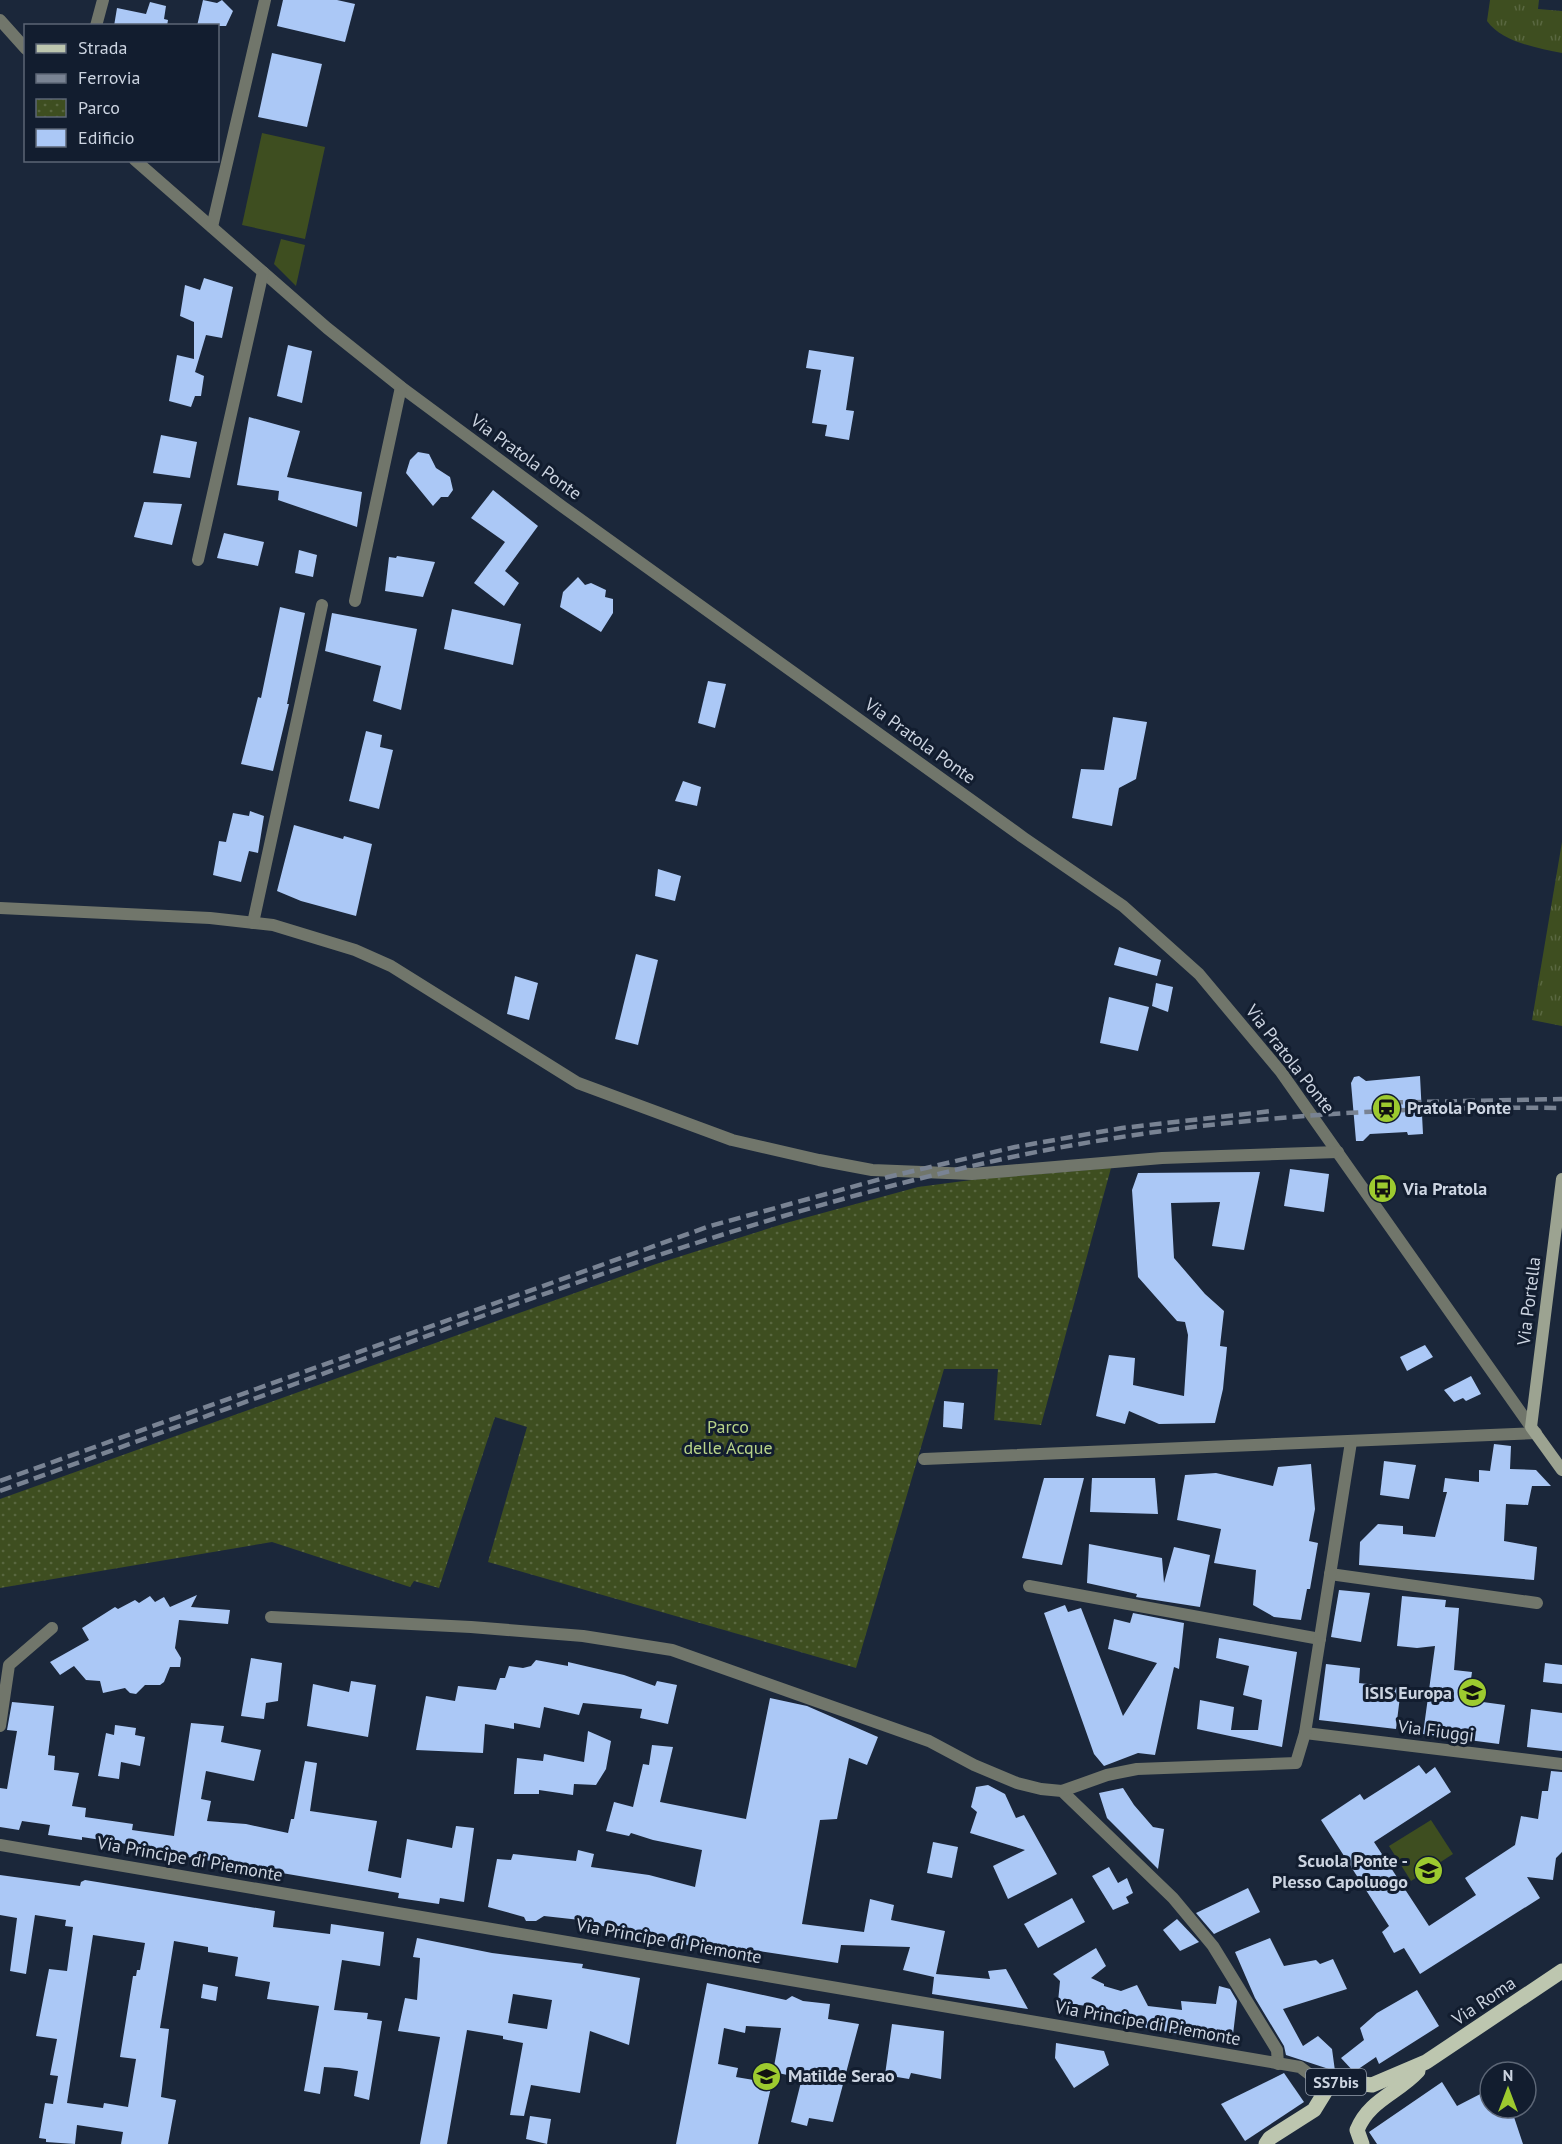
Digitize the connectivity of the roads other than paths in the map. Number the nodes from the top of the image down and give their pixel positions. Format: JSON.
{"nodes":[{"id":1,"x":103,"y":0,"type":"edge"},
{"id":2,"x":265,"y":0,"type":"edge"},
{"id":3,"x":0,"y":20,"type":"edge"},
{"id":4,"x":97,"y":24,"type":"edge"},
{"id":5,"x":24,"y":48,"type":"edge"},
{"id":6,"x":137,"y":162,"type":"edge"},
{"id":7,"x":212,"y":227,"type":"junction"},
{"id":8,"x":263,"y":272,"type":"junction"},
{"id":9,"x":401,"y":387,"type":"junction"},
{"id":10,"x":198,"y":560,"type":"dead end"},
{"id":11,"x":355,"y":600,"type":"dead end"},
{"id":12,"x":322,"y":605,"type":"dead end"},
{"id":13,"x":0,"y":908,"type":"edge"},
{"id":14,"x":253,"y":923,"type":"junction"},
{"id":15,"x":1338,"y":1152,"type":"junction"},
{"id":16,"x":1562,"y":1179,"type":"edge"},
{"id":17,"x":1534,"y":1430,"type":"junction"},
{"id":18,"x":1352,"y":1442,"type":"junction"},
{"id":19,"x":924,"y":1459,"type":"dead end"},
{"id":20,"x":1562,"y":1470,"type":"edge"},
{"id":21,"x":1330,"y":1574,"type":"junction"},
{"id":22,"x":1029,"y":1586,"type":"dead end"},
{"id":23,"x":1537,"y":1603,"type":"dead end"},
{"id":24,"x":271,"y":1617,"type":"dead end"},
{"id":25,"x":52,"y":1628,"type":"dead end"},
{"id":26,"x":1320,"y":1639,"type":"junction"},
{"id":27,"x":0,"y":1726,"type":"edge"},
{"id":28,"x":1305,"y":1733,"type":"junction"},
{"id":29,"x":1562,"y":1764,"type":"edge"},
{"id":30,"x":1062,"y":1791,"type":"junction"},
{"id":31,"x":0,"y":1845,"type":"edge"},
{"id":32,"x":1562,"y":1971,"type":"edge"},
{"id":33,"x":1426,"y":2062,"type":"junction"},
{"id":34,"x":1278,"y":2064,"type":"junction"},
{"id":35,"x":1326,"y":2087,"type":"junction"},
{"id":36,"x":1266,"y":2144,"type":"edge"},
{"id":37,"x":1362,"y":2144,"type":"edge"}],
"edges":[{"from":1,"to":4,"type":"street"},
{"from":2,"to":7,"type":"street"},
{"from":3,"to":5,"type":"street"},
{"from":6,"to":7,"type":"street","name":"Via Pratola Ponte"},
{"from":7,"to":8,"type":"street","name":"Via Pratola Ponte"},
{"from":8,"to":9,"type":"street","name":"Via Pratola Ponte"},
{"from":8,"to":10,"type":"street"},
{"from":9,"to":11,"type":"street"},
{"from":9,"to":15,"type":"street","name":"Via Pratola Ponte"},
{"from":12,"to":14,"type":"street"},
{"from":13,"to":14,"type":"street"},
{"from":14,"to":15,"type":"street"},
{"from":15,"to":17,"type":"street","name":"Via Pratola Ponte"},
{"from":16,"to":17,"type":"main road","name":"Via Portella"},
{"from":17,"to":18,"type":"street"},
{"from":17,"to":20,"type":"main road","name":"Via Pratola Ponte"},
{"from":18,"to":19,"type":"street"},
{"from":18,"to":21,"type":"street"},
{"from":21,"to":23,"type":"street"},
{"from":21,"to":26,"type":"street"},
{"from":22,"to":26,"type":"street"},
{"from":24,"to":30,"type":"street"},
{"from":25,"to":27,"type":"street"},
{"from":26,"to":28,"type":"street"},
{"from":28,"to":29,"type":"street","name":"Via Fiuggi"},
{"from":28,"to":30,"type":"street"},
{"from":30,"to":34,"type":"street"},
{"from":31,"to":34,"type":"street","name":"Via Principe di Piemonte"},
{"from":32,"to":33,"type":"main road","name":"Via Roma","number":"SS7bis"},
{"from":33,"to":35,"type":"main road","number":"SS7bis"},
{"from":33,"to":37,"type":"main road","number":"SS7bis"},
{"from":34,"to":35,"type":"street","name":"Via Principe di Piemonte"},
{"from":35,"to":36,"type":"main road","number":"SS7bis"}]}
